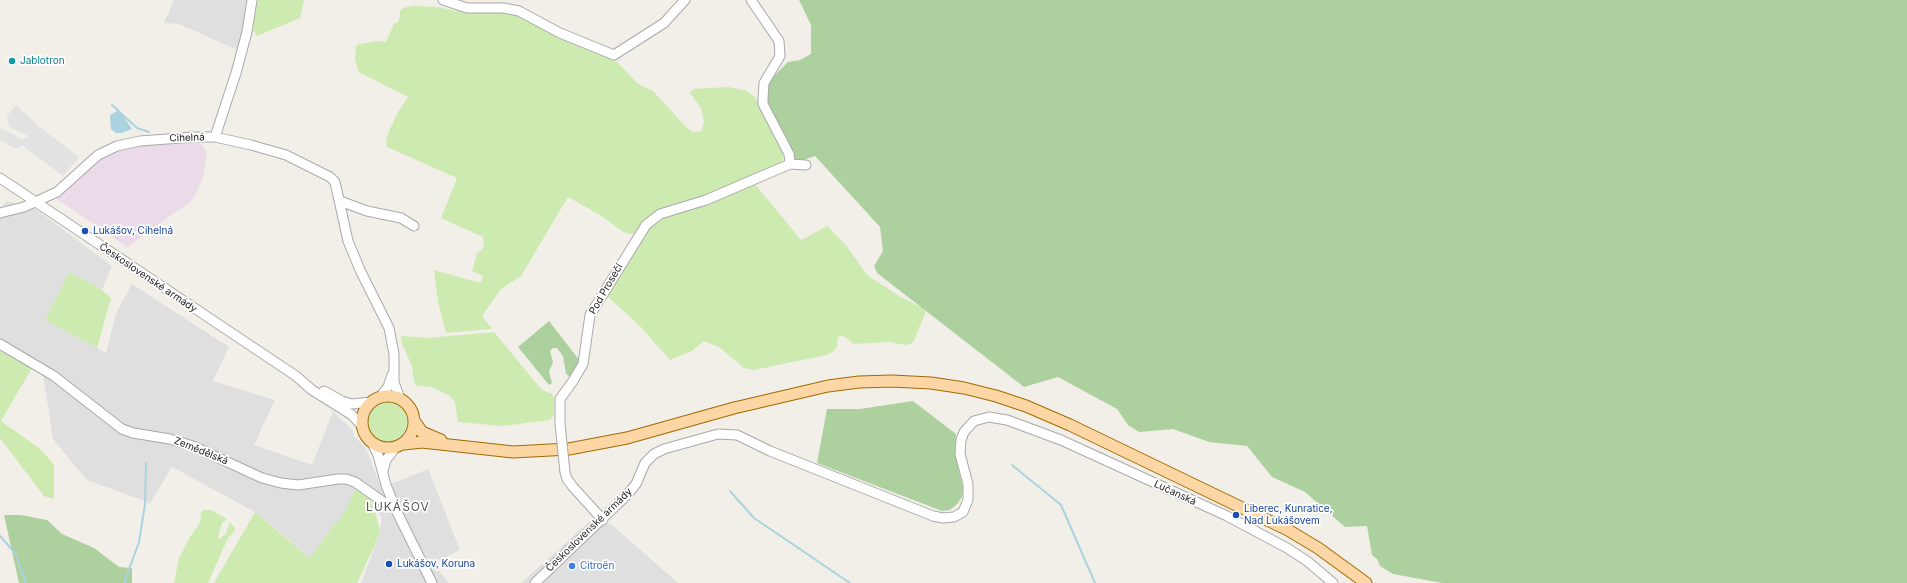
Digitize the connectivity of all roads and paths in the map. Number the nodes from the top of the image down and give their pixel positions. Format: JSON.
{"nodes":[{"id":1,"x":252,"y":0,"type":"edge"},
{"id":2,"x":443,"y":0,"type":"edge"},
{"id":3,"x":685,"y":0,"type":"edge"},
{"id":4,"x":751,"y":0,"type":"edge"},
{"id":5,"x":215,"y":137,"type":"junction"},
{"id":6,"x":790,"y":164,"type":"junction"},
{"id":7,"x":806,"y":166,"type":"dead end"},
{"id":8,"x":0,"y":178,"type":"edge"},
{"id":9,"x":340,"y":201,"type":"junction"},
{"id":10,"x":34,"y":202,"type":"junction"},
{"id":11,"x":0,"y":214,"type":"edge"},
{"id":12,"x":414,"y":226,"type":"dead end"},
{"id":13,"x":0,"y":344,"type":"edge"},
{"id":14,"x":394,"y":367,"type":"junction"},
{"id":15,"x":296,"y":376,"type":"junction"},
{"id":16,"x":400,"y":399,"type":"junction"},
{"id":17,"x":375,"y":400,"type":"junction"},
{"id":18,"x":415,"y":422,"type":"junction"},
{"id":19,"x":362,"y":426,"type":"junction"},
{"id":20,"x":372,"y":442,"type":"junction"},
{"id":21,"x":399,"y":446,"type":"junction"},
{"id":22,"x":461,"y":447,"type":"junction"},
{"id":23,"x":788,"y":459,"type":"joint"},
{"id":24,"x":383,"y":474,"type":"junction"},
{"id":25,"x":394,"y":508,"type":"junction"},
{"id":26,"x":603,"y":520,"type":"junction"},
{"id":27,"x":431,"y":582,"type":"edge"},
{"id":28,"x":535,"y":583,"type":"edge"},
{"id":29,"x":1333,"y":583,"type":"edge"},
{"id":30,"x":1366,"y":583,"type":"edge"}],
"edges":[{"from":1,"to":5,"type":"street","name":"Cihelná"},
{"from":2,"to":3,"type":"street"},
{"from":4,"to":6,"type":"street"},
{"from":5,"to":9,"type":"street"},
{"from":5,"to":10,"type":"street","name":"Cihelná"},
{"from":6,"to":7,"type":"street"},
{"from":6,"to":26,"type":"street","name":"Pod Prosečí","bridge":true},
{"from":8,"to":10,"type":"street","name":"Československé armády"},
{"from":9,"to":12,"type":"street"},
{"from":9,"to":14,"type":"street"},
{"from":10,"to":11,"type":"street","name":"Cihelná"},
{"from":10,"to":15,"type":"street","name":"Československé armády"},
{"from":13,"to":25,"type":"street","name":"Zemědělská"},
{"from":14,"to":16,"type":"street"},
{"from":14,"to":17,"type":"street"},
{"from":15,"to":17,"type":"street","name":"Československé armády"},
{"from":15,"to":19,"type":"street","name":"Československé armády"},
{"from":16,"to":17,"type":"main road","name":"Československé armády"},
{"from":16,"to":18,"type":"main road"},
{"from":17,"to":19,"type":"main road"},
{"from":18,"to":21,"type":"main road"},
{"from":18,"to":22,"type":"main road"},
{"from":19,"to":20,"type":"main road","name":"Československé armády"},
{"from":20,"to":21,"type":"main road"},
{"from":20,"to":24,"type":"street","name":"Československé armády"},
{"from":21,"to":22,"type":"main road"},
{"from":21,"to":24,"type":"street"},
{"from":22,"to":30,"type":"main road"},
{"from":23,"to":26,"type":"street","name":"Československé armády"},
{"from":23,"to":29,"type":"street","name":"Lučanská"},
{"from":24,"to":25,"type":"street","name":"Československé armády"},
{"from":25,"to":27,"type":"street","name":"Československé armády"},
{"from":26,"to":28,"type":"street","name":"Československé armády"}]}
